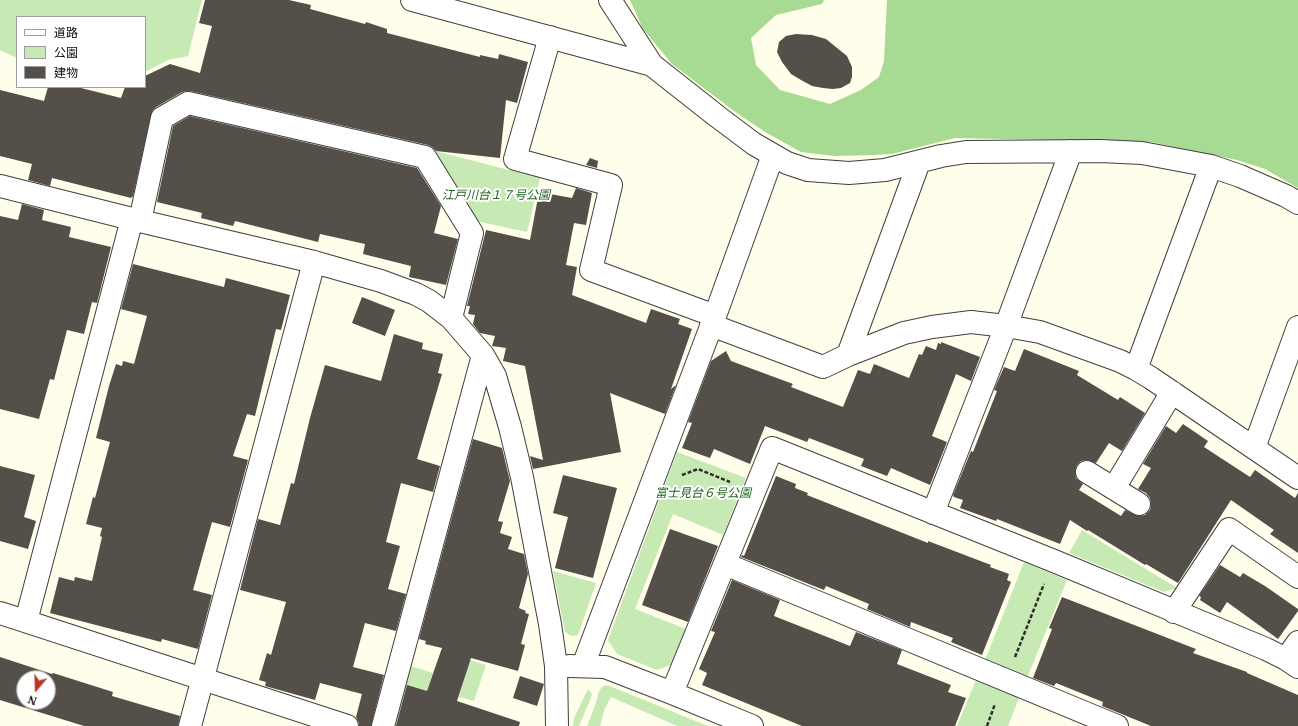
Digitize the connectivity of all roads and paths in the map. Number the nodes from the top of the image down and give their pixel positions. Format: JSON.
{"nodes":[{"id":1,"x":412,"y":0,"type":"edge"},
{"id":2,"x":610,"y":0,"type":"edge"},
{"id":3,"x":550,"y":37,"type":"junction"},
{"id":4,"x":652,"y":65,"type":"junction"},
{"id":5,"x":1071,"y":151,"type":"junction"},
{"id":6,"x":773,"y":155,"type":"junction"},
{"id":7,"x":919,"y":162,"type":"junction"},
{"id":8,"x":1211,"y":166,"type":"junction"},
{"id":9,"x":0,"y":186,"type":"edge"},
{"id":10,"x":1298,"y":203,"type":"edge"},
{"id":11,"x":136,"y":220,"type":"junction"},
{"id":12,"x":314,"y":262,"type":"junction"},
{"id":13,"x":451,"y":318,"type":"junction"},
{"id":14,"x":713,"y":320,"type":"junction"},
{"id":15,"x":1006,"y":326,"type":"junction"},
{"id":16,"x":1298,"y":328,"type":"edge"},
{"id":17,"x":484,"y":355,"type":"junction"},
{"id":18,"x":848,"y":355,"type":"junction"},
{"id":19,"x":1136,"y":370,"type":"junction"},
{"id":20,"x":1172,"y":392,"type":"junction"},
{"id":21,"x":1254,"y":448,"type":"junction"},
{"id":22,"x":1087,"y":472,"type":"dead end"},
{"id":23,"x":679,"y":476,"type":"dead end"},
{"id":24,"x":1298,"y":478,"type":"edge"},
{"id":25,"x":1114,"y":488,"type":"junction"},
{"id":26,"x":755,"y":491,"type":"junction"},
{"id":27,"x":1139,"y":504,"type":"dead end"},
{"id":28,"x":933,"y":513,"type":"junction"},
{"id":29,"x":1054,"y":561,"type":"junction"},
{"id":30,"x":725,"y":564,"type":"junction"},
{"id":31,"x":1298,"y":577,"type":"edge"},
{"id":32,"x":1174,"y":612,"type":"junction"},
{"id":33,"x":0,"y":613,"type":"edge"},
{"id":34,"x":26,"y":621,"type":"junction"},
{"id":35,"x":1294,"y":656,"type":"edge"},
{"id":36,"x":556,"y":666,"type":"junction"},
{"id":37,"x":583,"y":666,"type":"junction"},
{"id":38,"x":203,"y":679,"type":"junction"},
{"id":39,"x":1005,"y":680,"type":"junction"},
{"id":40,"x":672,"y":693,"type":"junction"},
{"id":41,"x":190,"y":726,"type":"edge"},
{"id":42,"x":347,"y":726,"type":"edge"},
{"id":43,"x":382,"y":726,"type":"edge"},
{"id":44,"x":557,"y":726,"type":"edge"},
{"id":45,"x":752,"y":726,"type":"edge"},
{"id":46,"x":987,"y":726,"type":"edge"},
{"id":47,"x":1117,"y":726,"type":"edge"}],
"edges":[{"from":1,"to":3,"type":"street"},
{"from":2,"to":4,"type":"street"},
{"from":3,"to":4,"type":"street"},
{"from":3,"to":14,"type":"street"},
{"from":4,"to":6,"type":"street"},
{"from":5,"to":7,"type":"street"},
{"from":5,"to":8,"type":"street"},
{"from":5,"to":15,"type":"street"},
{"from":6,"to":7,"type":"street"},
{"from":6,"to":14,"type":"street"},
{"from":7,"to":18,"type":"street"},
{"from":8,"to":10,"type":"street"},
{"from":8,"to":19,"type":"street"},
{"from":9,"to":11,"type":"street"},
{"from":11,"to":12,"type":"street"},
{"from":11,"to":13,"type":"street"},
{"from":11,"to":34,"type":"street"},
{"from":12,"to":13,"type":"street"},
{"from":12,"to":38,"type":"street"},
{"from":13,"to":17,"type":"street"},
{"from":14,"to":18,"type":"street"},
{"from":14,"to":37,"type":"street"},
{"from":15,"to":18,"type":"street"},
{"from":15,"to":19,"type":"street"},
{"from":15,"to":28,"type":"street"},
{"from":16,"to":21,"type":"street"},
{"from":17,"to":36,"type":"street"},
{"from":17,"to":43,"type":"street"},
{"from":19,"to":20,"type":"street"},
{"from":20,"to":21,"type":"street"},
{"from":20,"to":25,"type":"street"},
{"from":21,"to":24,"type":"street"},
{"from":22,"to":25,"type":"street"},
{"from":23,"to":26,"type":"path"},
{"from":25,"to":27,"type":"street"},
{"from":26,"to":28,"type":"street"},
{"from":26,"to":30,"type":"street"},
{"from":28,"to":29,"type":"street"},
{"from":29,"to":32,"type":"street"},
{"from":29,"to":39,"type":"path"},
{"from":30,"to":39,"type":"street"},
{"from":30,"to":40,"type":"street"},
{"from":31,"to":32,"type":"street"},
{"from":32,"to":35,"type":"street"},
{"from":33,"to":34,"type":"street"},
{"from":34,"to":38,"type":"street"},
{"from":36,"to":37,"type":"street"},
{"from":36,"to":44,"type":"street"},
{"from":37,"to":40,"type":"street"},
{"from":38,"to":41,"type":"street"},
{"from":38,"to":42,"type":"street"},
{"from":39,"to":46,"type":"path"},
{"from":39,"to":47,"type":"street"},
{"from":40,"to":45,"type":"street"}]}
